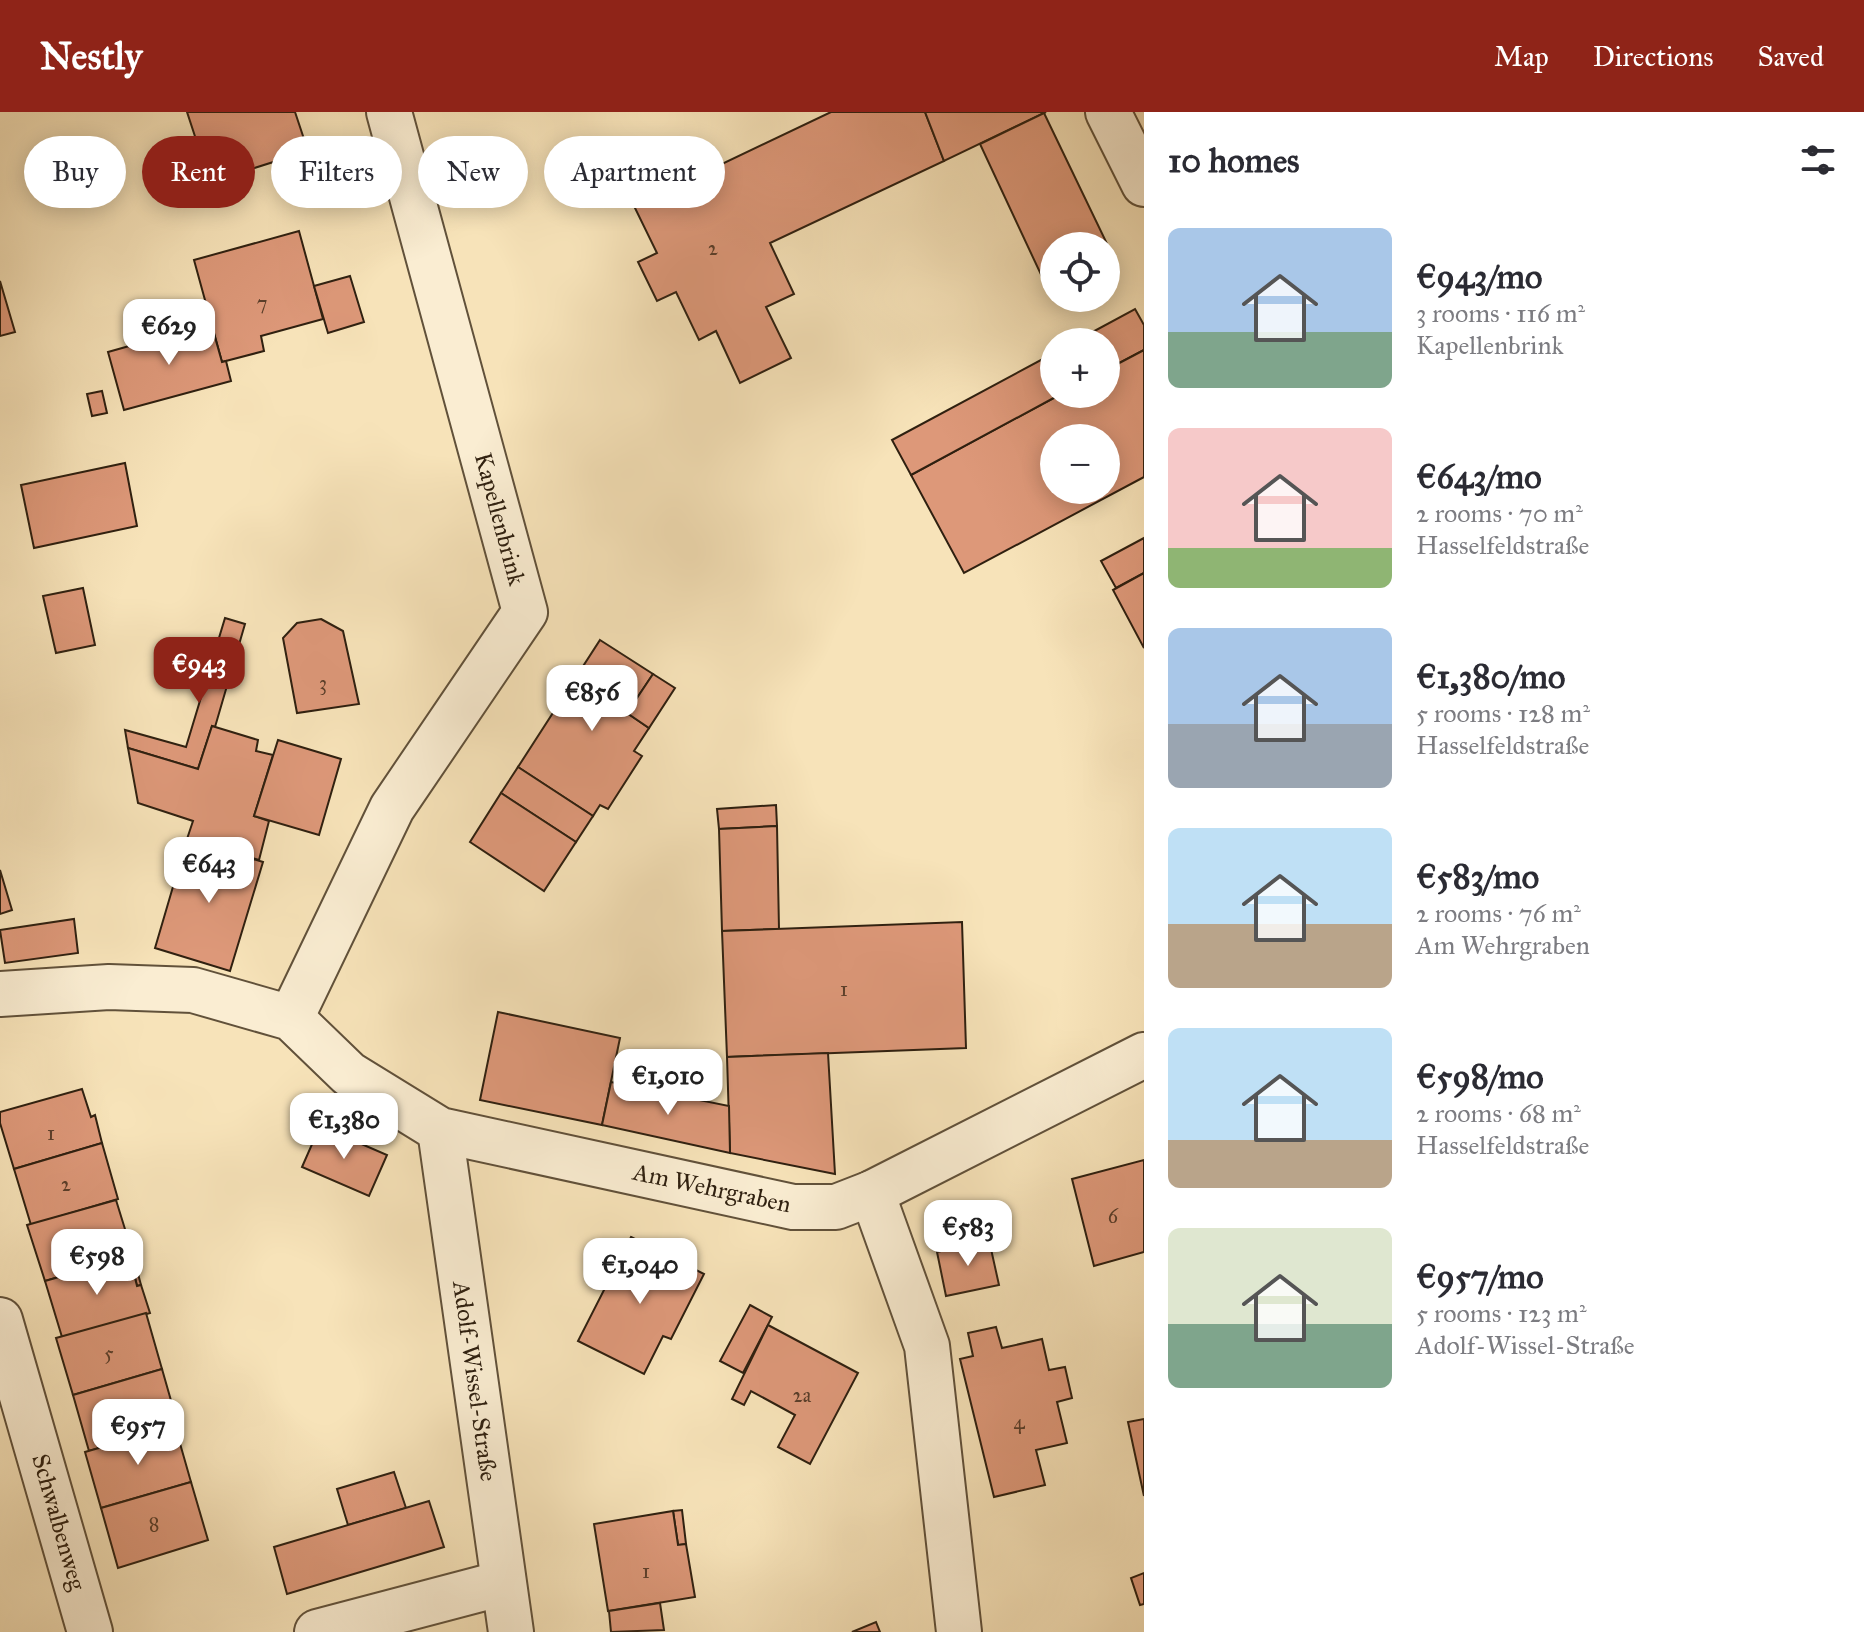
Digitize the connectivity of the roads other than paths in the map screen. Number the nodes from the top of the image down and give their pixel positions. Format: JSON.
{"nodes":[{"id":1,"x":389,"y":112,"type":"edge"},
{"id":2,"x":1108,"y":112,"type":"edge"},
{"id":3,"x":1144,"y":184,"type":"edge"},
{"id":4,"x":0,"y":994,"type":"edge"},
{"id":5,"x":291,"y":1018,"type":"junction"},
{"id":6,"x":1144,"y":1055,"type":"edge"},
{"id":7,"x":440,"y":1130,"type":"junction"},
{"id":8,"x":872,"y":1193,"type":"junction"},
{"id":9,"x":0,"y":1320,"type":"edge"},
{"id":10,"x":503,"y":1583,"type":"junction"},
{"id":11,"x":90,"y":1632,"type":"edge"},
{"id":12,"x":317,"y":1632,"type":"edge"},
{"id":13,"x":425,"y":1632,"type":"edge"},
{"id":14,"x":511,"y":1632,"type":"edge"},
{"id":15,"x":959,"y":1632,"type":"edge"}],
"edges":[{"from":1,"to":5,"type":"street","name":"Kapellenbrink"},
{"from":2,"to":3,"type":"street"},
{"from":4,"to":5,"type":"street"},
{"from":5,"to":7,"type":"street","name":"Am Wehrgraben"},
{"from":6,"to":8,"type":"street","name":"Am Wehrgraben"},
{"from":7,"to":8,"type":"street","name":"Am Wehrgraben"},
{"from":7,"to":10,"type":"street","name":"Adolf-Wissel-Straße"},
{"from":8,"to":15,"type":"street"},
{"from":9,"to":11,"type":"street","name":"Schwalbenweg"},
{"from":10,"to":12,"type":"street"},
{"from":10,"to":13,"type":"street"},
{"from":10,"to":14,"type":"street","name":"Adolf-Wissel-Straße"}]}
